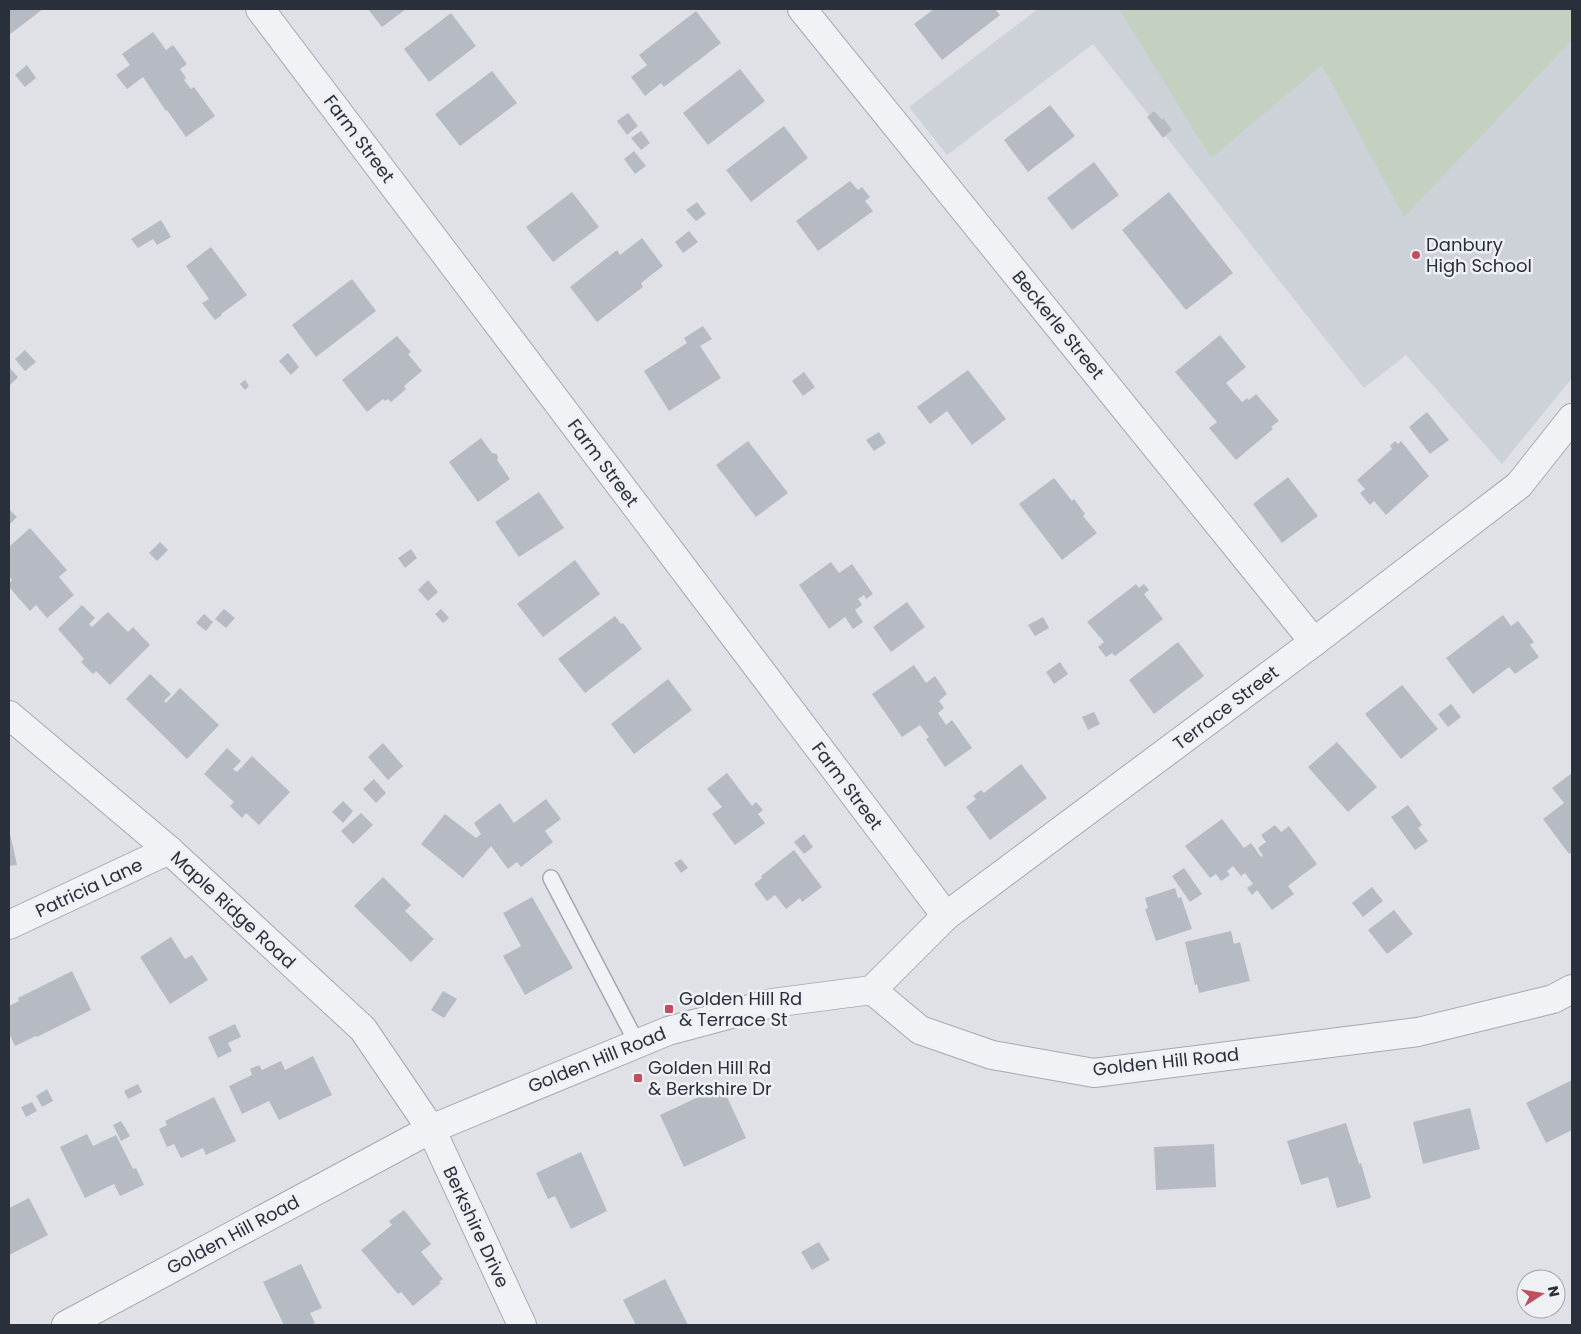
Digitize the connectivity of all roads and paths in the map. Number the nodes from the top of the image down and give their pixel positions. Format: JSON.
{"nodes":[{"id":1,"x":260,"y":9,"type":"edge"},
{"id":2,"x":802,"y":9,"type":"edge"},
{"id":3,"x":1572,"y":418,"type":"edge"},
{"id":4,"x":1314,"y":642,"type":"junction"},
{"id":5,"x":9,"y":715,"type":"edge"},
{"id":6,"x":168,"y":850,"type":"junction"},
{"id":7,"x":551,"y":878,"type":"dead end"},
{"id":8,"x":946,"y":916,"type":"junction"},
{"id":9,"x":9,"y":925,"type":"edge"},
{"id":10,"x":1572,"y":989,"type":"edge"},
{"id":11,"x":872,"y":990,"type":"junction"},
{"id":12,"x":637,"y":1043,"type":"junction"},
{"id":13,"x":431,"y":1129,"type":"junction"},
{"id":14,"x":66,"y":1325,"type":"edge"},
{"id":15,"x":522,"y":1325,"type":"edge"}],
"edges":[{"from":1,"to":8,"type":"street","name":"Farm Street"},
{"from":2,"to":4,"type":"street","name":"Beckerle Street"},
{"from":3,"to":4,"type":"street","name":"Terrace Street"},
{"from":4,"to":8,"type":"street","name":"Terrace Street"},
{"from":5,"to":6,"type":"street","name":"Maple Ridge Road"},
{"from":6,"to":9,"type":"street","name":"Patricia Lane"},
{"from":6,"to":13,"type":"street","name":"Maple Ridge Road"},
{"from":7,"to":12,"type":"lane"},
{"from":8,"to":11,"type":"street","name":"Terrace Street"},
{"from":10,"to":11,"type":"street","name":"Golden Hill Road"},
{"from":11,"to":12,"type":"street","name":"Golden Hill Road"},
{"from":12,"to":13,"type":"street","name":"Golden Hill Road"},
{"from":13,"to":14,"type":"street","name":"Golden Hill Road"},
{"from":13,"to":15,"type":"street","name":"Berkshire Drive"}]}
